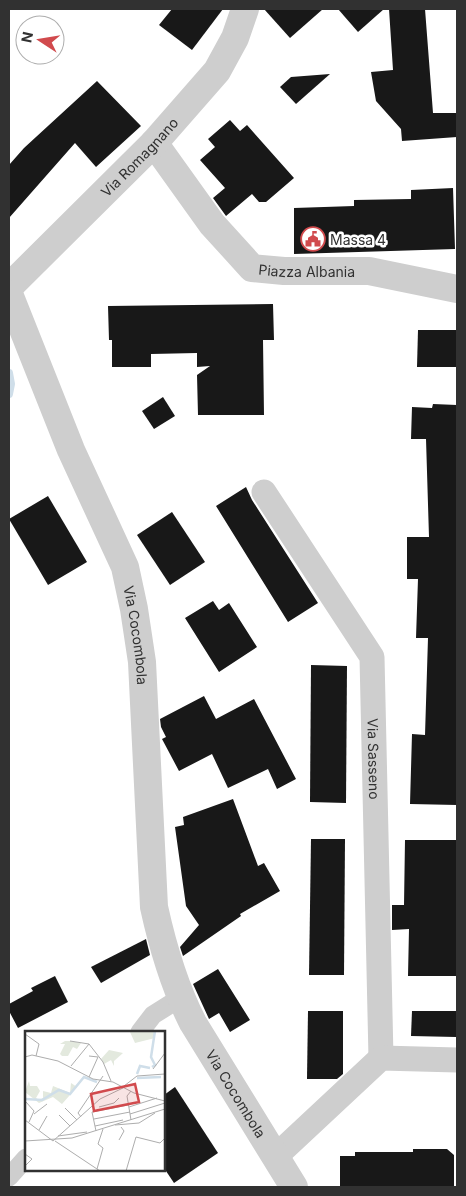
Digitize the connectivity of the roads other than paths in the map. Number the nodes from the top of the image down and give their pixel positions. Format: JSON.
{"nodes":[{"id":1,"x":245,"y":9,"type":"edge"},
{"id":2,"x":154,"y":143,"type":"junction"},
{"id":3,"x":9,"y":287,"type":"edge"},
{"id":4,"x":457,"y":289,"type":"edge"},
{"id":5,"x":9,"y":294,"type":"edge"},
{"id":6,"x":264,"y":492,"type":"dead end"},
{"id":7,"x":180,"y":998,"type":"junction"},
{"id":8,"x":141,"y":1031,"type":"edge"},
{"id":9,"x":381,"y":1058,"type":"junction"},
{"id":10,"x":457,"y":1060,"type":"edge"},
{"id":11,"x":275,"y":1157,"type":"junction"},
{"id":12,"x":25,"y":1159,"type":"edge"},
{"id":13,"x":9,"y":1177,"type":"edge"},
{"id":14,"x":294,"y":1187,"type":"edge"}],
"edges":[{"from":1,"to":2,"type":"street","name":"Via Romagnano"},
{"from":2,"to":3,"type":"street","name":"Via Romagnano"},
{"from":2,"to":4,"type":"street","name":"Piazza Albania"},
{"from":5,"to":7,"type":"street","name":"Via Cocombola"},
{"from":6,"to":9,"type":"street","name":"Via Sasseno"},
{"from":7,"to":8,"type":"street"},
{"from":7,"to":11,"type":"street","name":"Via Cocombola"},
{"from":9,"to":10,"type":"street"},
{"from":9,"to":11,"type":"street"},
{"from":11,"to":14,"type":"street","name":"Via Cocombola"},
{"from":12,"to":13,"type":"street"}]}
